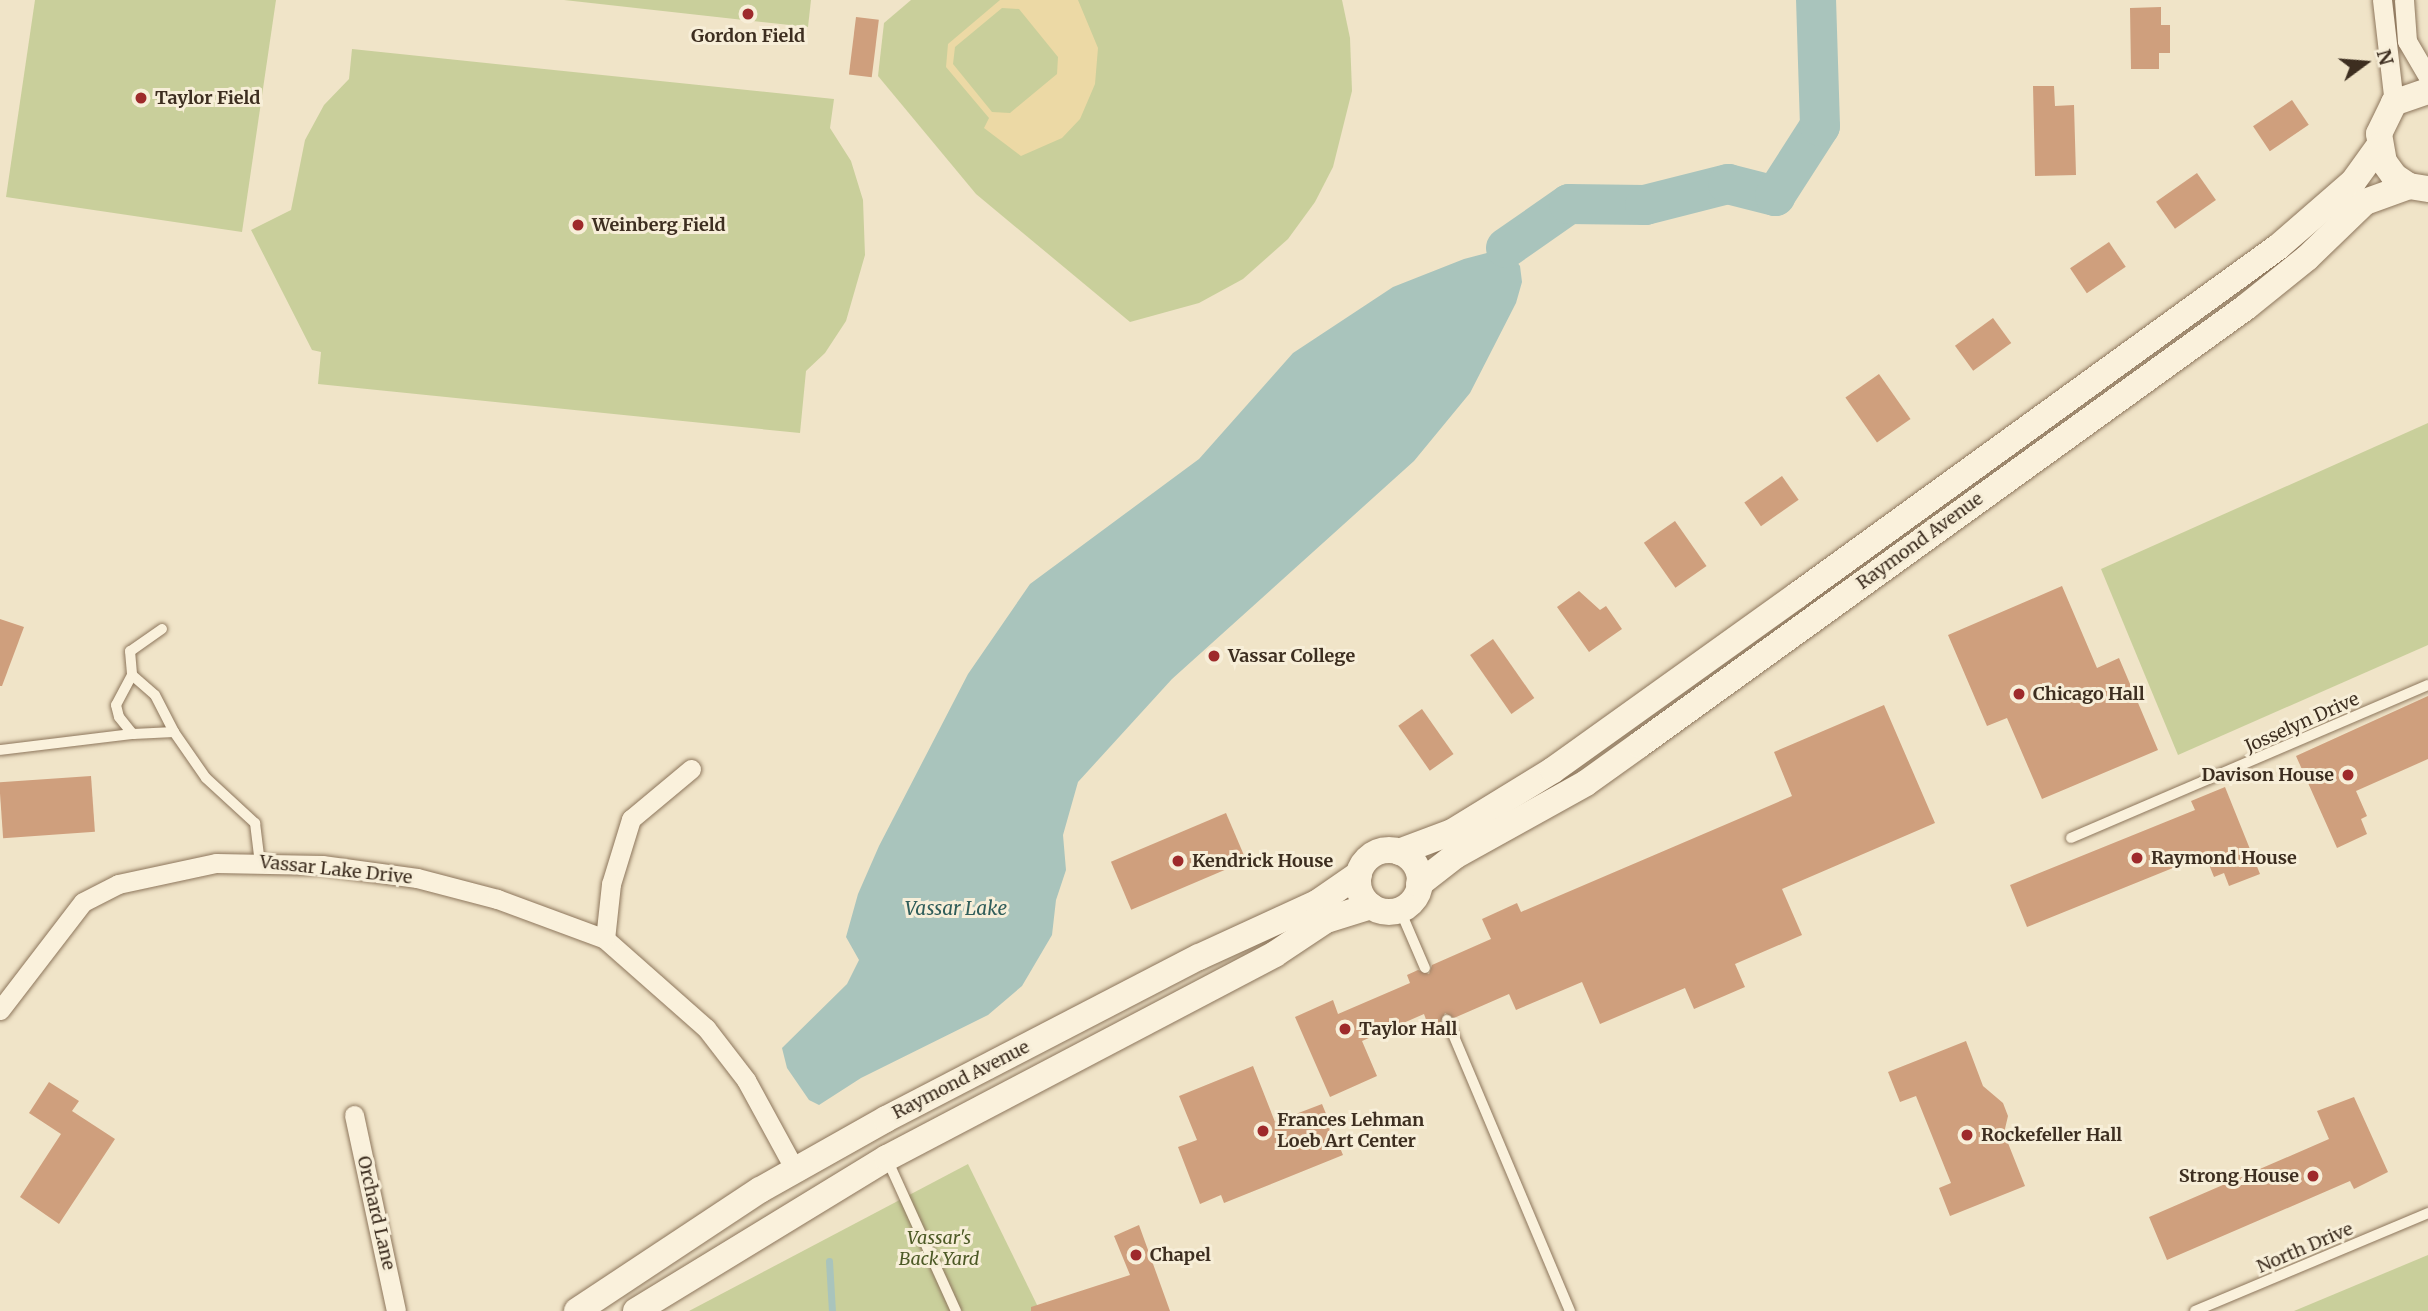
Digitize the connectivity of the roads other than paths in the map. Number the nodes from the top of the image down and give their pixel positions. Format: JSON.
{"nodes":[{"id":1,"x":2382,"y":0,"type":"edge"},
{"id":2,"x":2404,"y":0,"type":"edge"},
{"id":3,"x":2428,"y":77,"type":"edge"},
{"id":4,"x":2428,"y":90,"type":"edge"},
{"id":5,"x":2394,"y":103,"type":"junction"},
{"id":6,"x":2379,"y":146,"type":"junction"},
{"id":7,"x":2418,"y":188,"type":"edge"},
{"id":8,"x":162,"y":629,"type":"dead end"},
{"id":9,"x":132,"y":676,"type":"junction"},
{"id":10,"x":2428,"y":685,"type":"edge"},
{"id":11,"x":174,"y":732,"type":"junction"},
{"id":12,"x":133,"y":734,"type":"junction"},
{"id":13,"x":0,"y":750,"type":"edge"},
{"id":14,"x":691,"y":769,"type":"dead end"},
{"id":15,"x":2071,"y":838,"type":"dead end"},
{"id":16,"x":1399,"y":852,"type":"junction"},
{"id":17,"x":260,"y":862,"type":"junction"},
{"id":18,"x":1359,"y":874,"type":"junction"},
{"id":19,"x":1419,"y":884,"type":"junction"},
{"id":20,"x":1371,"y":906,"type":"junction"},
{"id":21,"x":1400,"y":910,"type":"junction"},
{"id":22,"x":605,"y":939,"type":"junction"},
{"id":23,"x":1425,"y":968,"type":"dead end"},
{"id":24,"x":0,"y":1010,"type":"edge"},
{"id":25,"x":1132,"y":1011,"type":"junction"},
{"id":26,"x":1447,"y":1020,"type":"dead end"},
{"id":27,"x":354,"y":1115,"type":"dead end"},
{"id":28,"x":887,"y":1158,"type":"junction"},
{"id":29,"x":795,"y":1170,"type":"junction"},
{"id":30,"x":2428,"y":1213,"type":"edge"},
{"id":31,"x":634,"y":1298,"type":"edge"},
{"id":32,"x":396,"y":1311,"type":"edge"},
{"id":33,"x":577,"y":1311,"type":"edge"},
{"id":34,"x":956,"y":1311,"type":"edge"},
{"id":35,"x":1570,"y":1311,"type":"edge"},
{"id":36,"x":2194,"y":1311,"type":"edge"}],
"edges":[{"from":1,"to":5,"type":"street"},
{"from":2,"to":3,"type":"street"},
{"from":4,"to":5,"type":"main road"},
{"from":5,"to":6,"type":"main road"},
{"from":6,"to":7,"type":"main road"},
{"from":6,"to":16,"type":"main road","name":"Raymond Avenue"},
{"from":7,"to":19,"type":"main road","name":"Raymond Avenue"},
{"from":8,"to":9,"type":"lane"},
{"from":9,"to":11,"type":"lane"},
{"from":9,"to":12,"type":"lane"},
{"from":10,"to":15,"type":"lane","name":"Josselyn Drive"},
{"from":11,"to":12,"type":"lane"},
{"from":11,"to":17,"type":"lane"},
{"from":12,"to":13,"type":"lane"},
{"from":14,"to":22,"type":"street"},
{"from":16,"to":18,"type":"main road","name":"Raymond Avenue"},
{"from":16,"to":19,"type":"main road"},
{"from":17,"to":22,"type":"street","name":"Vassar Lake Drive"},
{"from":17,"to":24,"type":"street","name":"Vassar Lake Drive"},
{"from":18,"to":20,"type":"main road"},
{"from":18,"to":25,"type":"main road","name":"Raymond Avenue"},
{"from":19,"to":21,"type":"main road","name":"Raymond Avenue"},
{"from":20,"to":21,"type":"main road","name":"Raymond Avenue"},
{"from":20,"to":25,"type":"main road","name":"Raymond Avenue"},
{"from":21,"to":23,"type":"lane"},
{"from":22,"to":29,"type":"street","name":"Vassar Lake Drive"},
{"from":25,"to":28,"type":"main road","name":"Raymond Avenue"},
{"from":25,"to":29,"type":"main road","name":"Raymond Avenue"},
{"from":26,"to":35,"type":"lane"},
{"from":27,"to":32,"type":"street","name":"Orchard Lane"},
{"from":28,"to":31,"type":"main road","name":"Raymond Avenue"},
{"from":28,"to":34,"type":"lane"},
{"from":29,"to":31,"type":"main road","name":"Raymond Avenue"},
{"from":30,"to":36,"type":"lane","name":"North Drive"},
{"from":31,"to":33,"type":"main road","name":"Raymond Avenue"}]}
